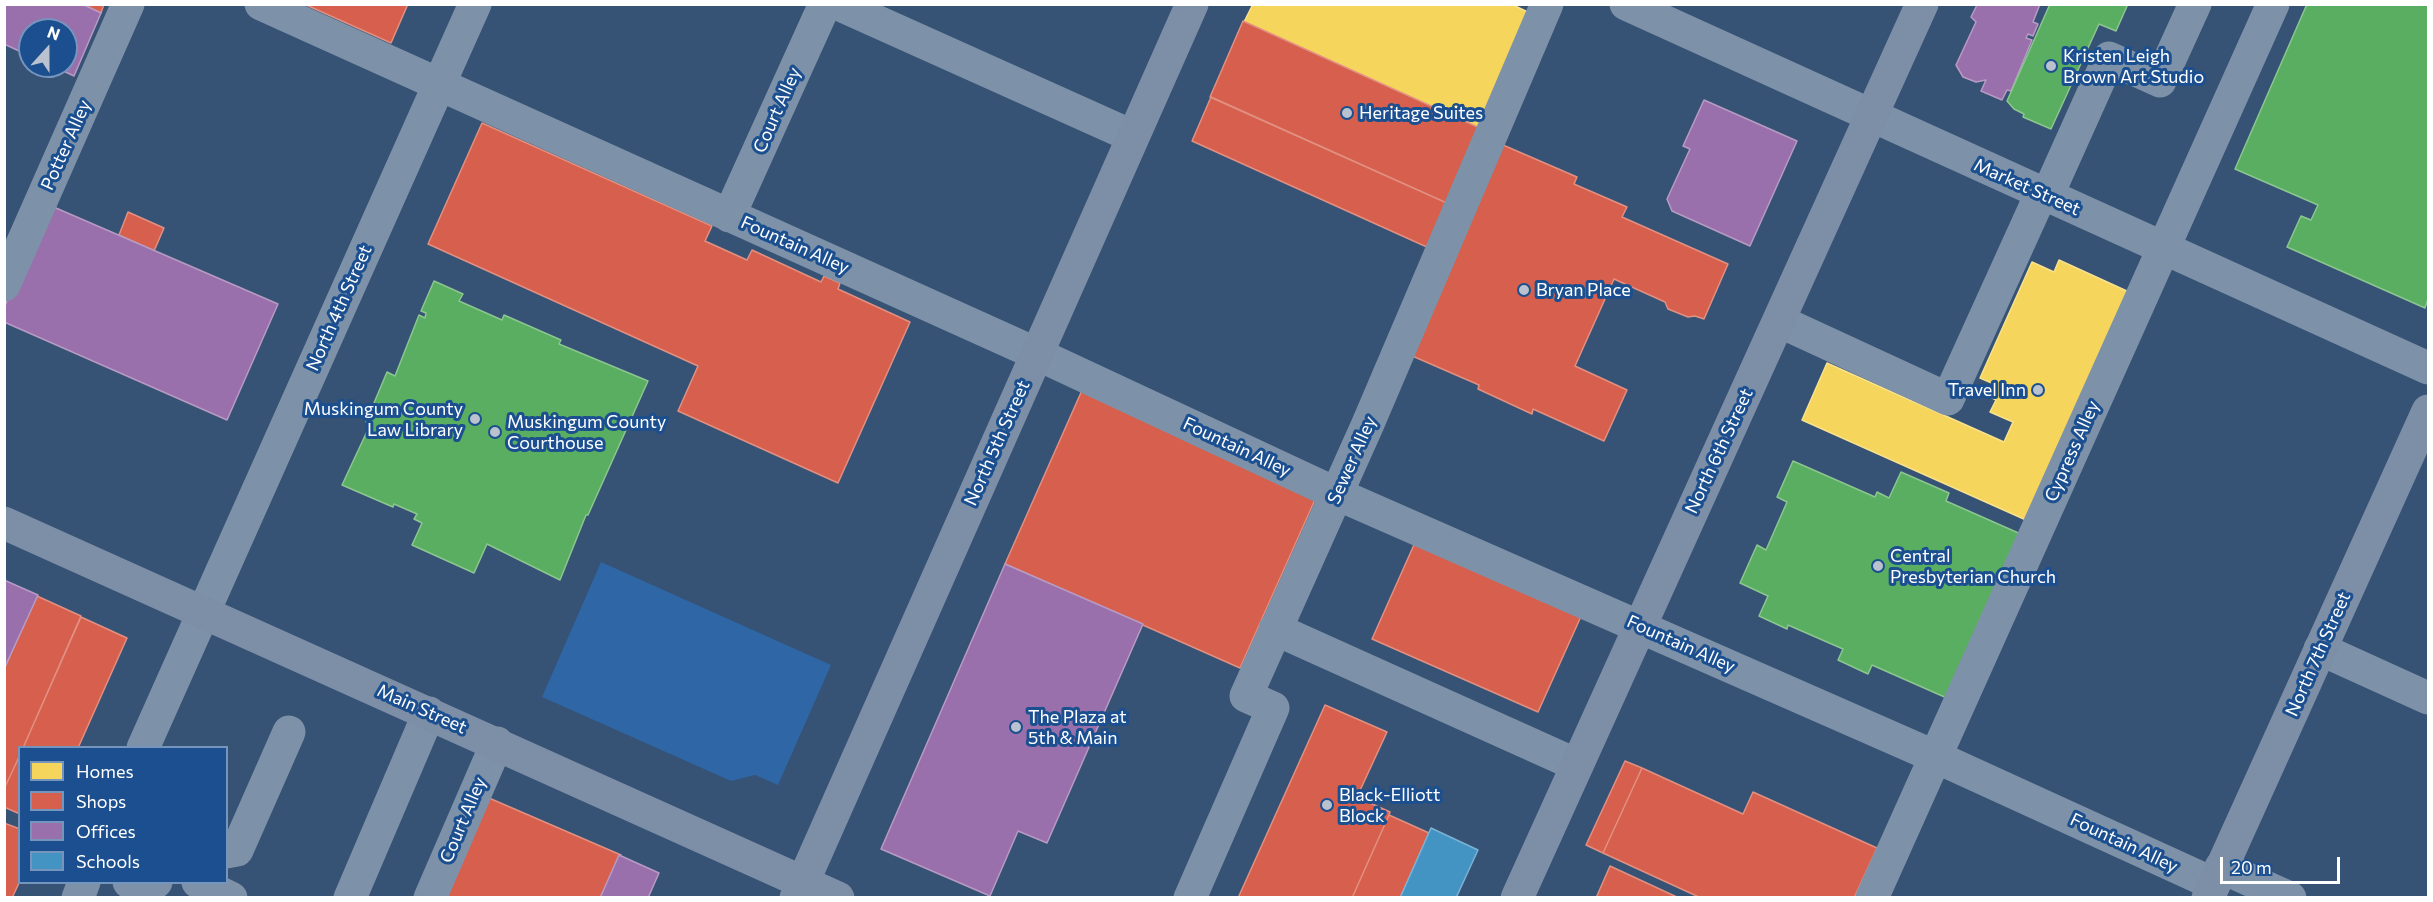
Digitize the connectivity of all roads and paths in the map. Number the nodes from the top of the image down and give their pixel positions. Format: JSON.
{"nodes":[{"id":1,"x":128,"y":4,"type":"edge"},
{"id":2,"x":261,"y":4,"type":"edge"},
{"id":3,"x":474,"y":4,"type":"edge"},
{"id":4,"x":825,"y":4,"type":"edge"},
{"id":5,"x":838,"y":4,"type":"edge"},
{"id":6,"x":1192,"y":4,"type":"edge"},
{"id":7,"x":1547,"y":4,"type":"edge"},
{"id":8,"x":1922,"y":4,"type":"edge"},
{"id":9,"x":2194,"y":4,"type":"edge"},
{"id":10,"x":2273,"y":4,"type":"edge"},
{"id":11,"x":1642,"y":8,"type":"edge"},
{"id":12,"x":438,"y":86,"type":"junction"},
{"id":13,"x":1871,"y":117,"type":"junction"},
{"id":14,"x":1132,"y":136,"type":"junction"},
{"id":15,"x":2044,"y":195,"type":"junction"},
{"id":16,"x":729,"y":216,"type":"junction"},
{"id":17,"x":2163,"y":248,"type":"junction"},
{"id":18,"x":4,"y":285,"type":"edge"},
{"id":19,"x":1779,"y":321,"type":"junction"},
{"id":20,"x":1037,"y":354,"type":"junction"},
{"id":21,"x":2428,"y":368,"type":"edge"},
{"id":22,"x":2428,"y":411,"type":"edge"},
{"id":23,"x":1337,"y":494,"type":"junction"},
{"id":24,"x":4,"y":524,"type":"edge"},
{"id":25,"x":203,"y":611,"type":"junction"},
{"id":26,"x":1639,"y":626,"type":"junction"},
{"id":27,"x":1275,"y":629,"type":"junction"},
{"id":28,"x":2320,"y":649,"type":"junction"},
{"id":29,"x":2428,"y":698,"type":"edge"},
{"id":30,"x":429,"y":712,"type":"junction"},
{"id":31,"x":289,"y":732,"type":"dead end"},
{"id":32,"x":497,"y":743,"type":"junction"},
{"id":33,"x":143,"y":746,"type":"edge"},
{"id":34,"x":1936,"y":757,"type":"junction"},
{"id":35,"x":1577,"y":765,"type":"junction"},
{"id":36,"x":228,"y":852,"type":"edge"},
{"id":37,"x":2215,"y":883,"type":"edge"},
{"id":38,"x":202,"y":884,"type":"edge"},
{"id":39,"x":799,"y":889,"type":"edge"},
{"id":40,"x":231,"y":897,"type":"edge"},
{"id":41,"x":350,"y":897,"type":"edge"},
{"id":42,"x":430,"y":897,"type":"edge"},
{"id":43,"x":838,"y":897,"type":"edge"},
{"id":44,"x":1190,"y":897,"type":"edge"},
{"id":45,"x":1516,"y":897,"type":"edge"},
{"id":46,"x":1872,"y":897,"type":"edge"},
{"id":47,"x":2290,"y":897,"type":"edge"}],
"edges":[{"from":1,"to":18,"type":"street","name":"Potter Alley"},
{"from":2,"to":12,"type":"street","name":"Fountain Alley"},
{"from":3,"to":12,"type":"street","name":"North 4th Street"},
{"from":4,"to":16,"type":"street","name":"Court Alley"},
{"from":5,"to":14,"type":"street"},
{"from":6,"to":14,"type":"main road","name":"North 5th Street"},
{"from":7,"to":23,"type":"street","name":"Sewer Alley"},
{"from":8,"to":13,"type":"main road","name":"North 6th Street"},
{"from":9,"to":15,"type":"street"},
{"from":10,"to":17,"type":"street","name":"Cypress Alley"},
{"from":11,"to":13,"type":"street","name":"Market Street"},
{"from":12,"to":16,"type":"street","name":"Fountain Alley"},
{"from":12,"to":25,"type":"street","name":"North 4th Street"},
{"from":13,"to":15,"type":"street","name":"Market Street"},
{"from":13,"to":19,"type":"main road","name":"North 6th Street"},
{"from":14,"to":20,"type":"main road","name":"North 5th Street"},
{"from":15,"to":17,"type":"street","name":"Market Street"},
{"from":15,"to":19,"type":"street"},
{"from":16,"to":20,"type":"street","name":"Fountain Alley"},
{"from":17,"to":21,"type":"street","name":"Market Street"},
{"from":17,"to":34,"type":"street","name":"Cypress Alley"},
{"from":19,"to":26,"type":"main road","name":"North 6th Street"},
{"from":20,"to":23,"type":"street","name":"Fountain Alley"},
{"from":20,"to":39,"type":"main road","name":"North 5th Street"},
{"from":22,"to":28,"type":"main road","name":"North 7th Street"},
{"from":23,"to":26,"type":"street","name":"Fountain Alley"},
{"from":23,"to":27,"type":"street","name":"Sewer Alley"},
{"from":24,"to":25,"type":"main road","name":"Main Street"},
{"from":25,"to":30,"type":"main road","name":"Main Street"},
{"from":25,"to":33,"type":"street","name":"North 4th Street"},
{"from":26,"to":34,"type":"street","name":"Fountain Alley"},
{"from":26,"to":35,"type":"main road","name":"North 6th Street"},
{"from":27,"to":35,"type":"street"},
{"from":27,"to":44,"type":"street","name":"Sewer Alley"},
{"from":28,"to":29,"type":"street"},
{"from":28,"to":37,"type":"main road","name":"North 7th Street"},
{"from":30,"to":32,"type":"main road","name":"Main Street"},
{"from":30,"to":41,"type":"street"},
{"from":31,"to":36,"type":"street"},
{"from":32,"to":39,"type":"main road","name":"Main Street"},
{"from":32,"to":42,"type":"street","name":"Court Alley"},
{"from":34,"to":37,"type":"street","name":"Fountain Alley"},
{"from":34,"to":46,"type":"street","name":"Cypress Alley"},
{"from":35,"to":45,"type":"main road","name":"North 6th Street"},
{"from":37,"to":47,"type":"street","name":"Fountain Alley"},
{"from":38,"to":40,"type":"street"},
{"from":39,"to":43,"type":"main road","name":"Main Street"}]}
